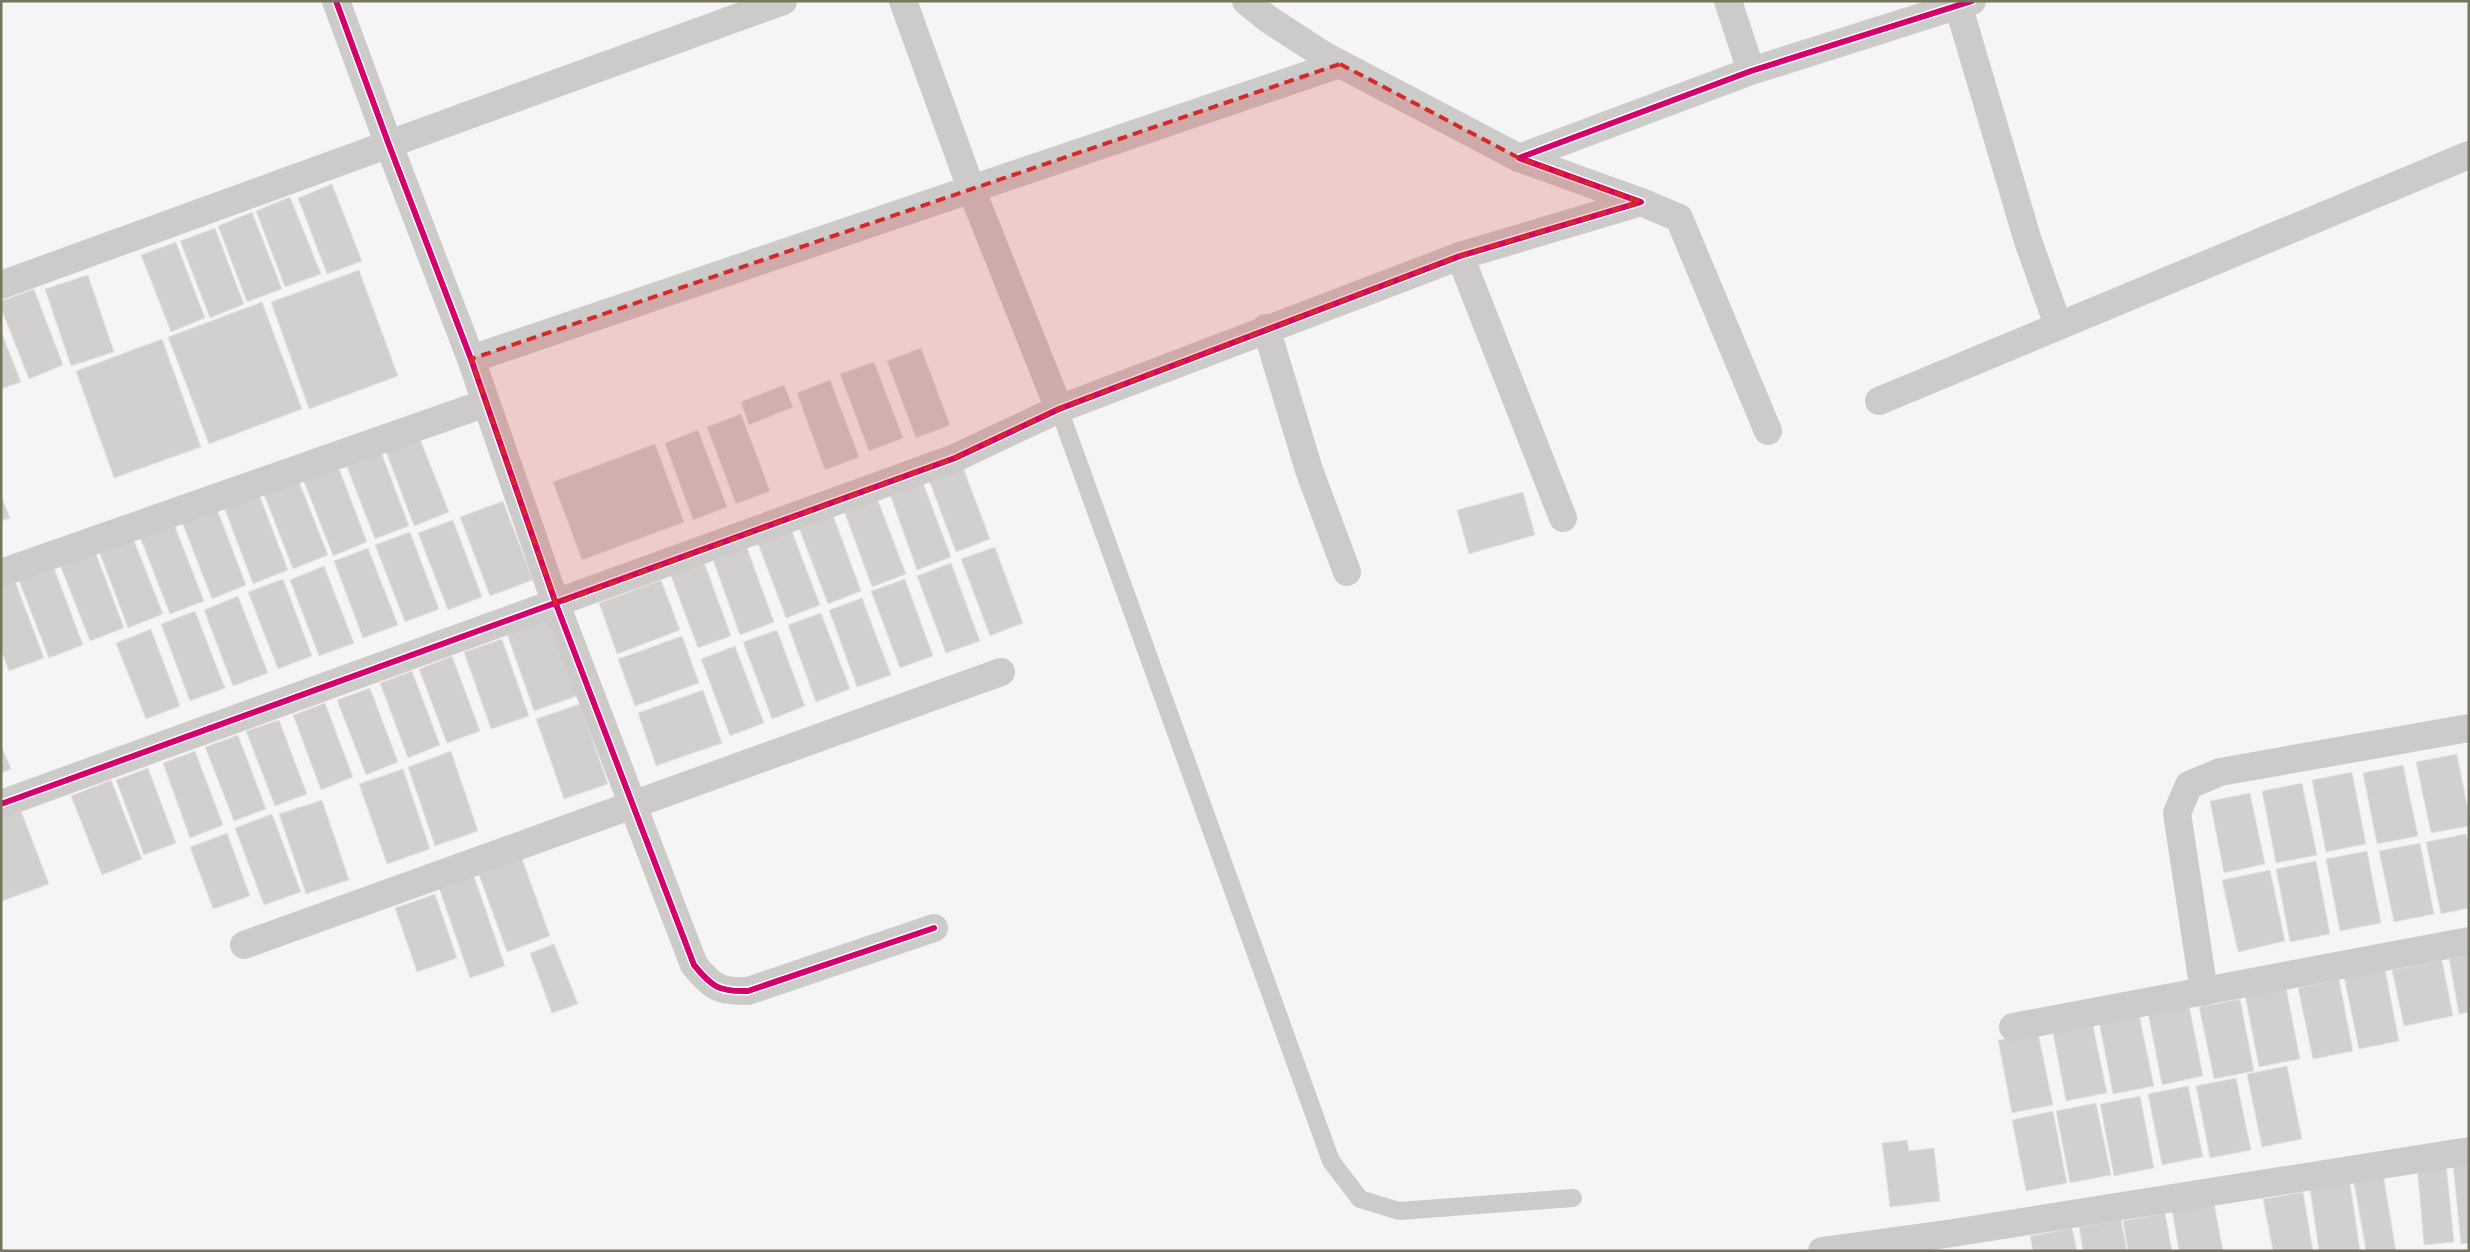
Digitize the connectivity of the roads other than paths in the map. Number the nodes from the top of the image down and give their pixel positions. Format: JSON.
{"nodes":[{"id":1,"x":336,"y":1,"type":"edge"},
{"id":2,"x":783,"y":1,"type":"edge"},
{"id":3,"x":903,"y":1,"type":"edge"},
{"id":4,"x":1246,"y":1,"type":"edge"},
{"id":5,"x":1728,"y":1,"type":"edge"},
{"id":6,"x":1962,"y":3,"type":"edge"},
{"id":7,"x":1340,"y":64,"type":"junction"},
{"id":8,"x":1751,"y":71,"type":"junction"},
{"id":9,"x":389,"y":145,"type":"junction"},
{"id":10,"x":2469,"y":155,"type":"edge"},
{"id":11,"x":1519,"y":158,"type":"junction"},
{"id":12,"x":972,"y":190,"type":"junction"},
{"id":13,"x":1641,"y":202,"type":"junction"},
{"id":14,"x":1460,"y":256,"type":"junction"},
{"id":15,"x":1,"y":285,"type":"edge"},
{"id":16,"x":2058,"y":325,"type":"junction"},
{"id":17,"x":1266,"y":328,"type":"junction"},
{"id":18,"x":471,"y":359,"type":"junction"},
{"id":19,"x":1879,"y":402,"type":"dead end"},
{"id":20,"x":486,"y":403,"type":"junction"},
{"id":21,"x":1059,"y":409,"type":"junction"},
{"id":22,"x":1768,"y":431,"type":"dead end"},
{"id":23,"x":1563,"y":518,"type":"dead end"},
{"id":24,"x":1347,"y":572,"type":"dead end"},
{"id":25,"x":1,"y":573,"type":"edge"},
{"id":26,"x":556,"y":604,"type":"junction"},
{"id":27,"x":1001,"y":672,"type":"dead end"},
{"id":28,"x":2469,"y":728,"type":"edge"},
{"id":29,"x":1,"y":804,"type":"edge"},
{"id":30,"x":633,"y":804,"type":"junction"},
{"id":31,"x":934,"y":928,"type":"dead end"},
{"id":32,"x":2469,"y":941,"type":"edge"},
{"id":33,"x":244,"y":945,"type":"dead end"},
{"id":34,"x":2204,"y":992,"type":"junction"},
{"id":35,"x":2013,"y":1027,"type":"dead end"},
{"id":36,"x":2469,"y":1151,"type":"edge"},
{"id":37,"x":1573,"y":1198,"type":"dead end"},
{"id":38,"x":1955,"y":1242,"type":"edge"},
{"id":39,"x":1822,"y":1251,"type":"edge"}],
"edges":[{"from":1,"to":9,"type":"street"},
{"from":2,"to":9,"type":"street"},
{"from":3,"to":12,"type":"street"},
{"from":4,"to":7,"type":"street"},
{"from":5,"to":8,"type":"street"},
{"from":6,"to":8,"type":"street"},
{"from":6,"to":16,"type":"street"},
{"from":7,"to":11,"type":"street"},
{"from":7,"to":12,"type":"street"},
{"from":8,"to":11,"type":"street"},
{"from":9,"to":15,"type":"street"},
{"from":9,"to":18,"type":"street"},
{"from":10,"to":16,"type":"street"},
{"from":11,"to":13,"type":"street"},
{"from":12,"to":18,"type":"street"},
{"from":12,"to":21,"type":"street"},
{"from":13,"to":14,"type":"street"},
{"from":13,"to":22,"type":"street"},
{"from":14,"to":17,"type":"street"},
{"from":14,"to":23,"type":"street"},
{"from":16,"to":19,"type":"street"},
{"from":17,"to":21,"type":"street"},
{"from":17,"to":24,"type":"street"},
{"from":18,"to":20,"type":"street"},
{"from":20,"to":25,"type":"street"},
{"from":20,"to":26,"type":"street"},
{"from":21,"to":26,"type":"street"},
{"from":21,"to":37,"type":"lane"},
{"from":26,"to":29,"type":"street"},
{"from":26,"to":30,"type":"street"},
{"from":27,"to":30,"type":"street"},
{"from":28,"to":34,"type":"street"},
{"from":30,"to":31,"type":"street"},
{"from":30,"to":33,"type":"street"},
{"from":32,"to":34,"type":"street"},
{"from":34,"to":35,"type":"street"},
{"from":36,"to":38,"type":"street"},
{"from":38,"to":39,"type":"street"}]}
